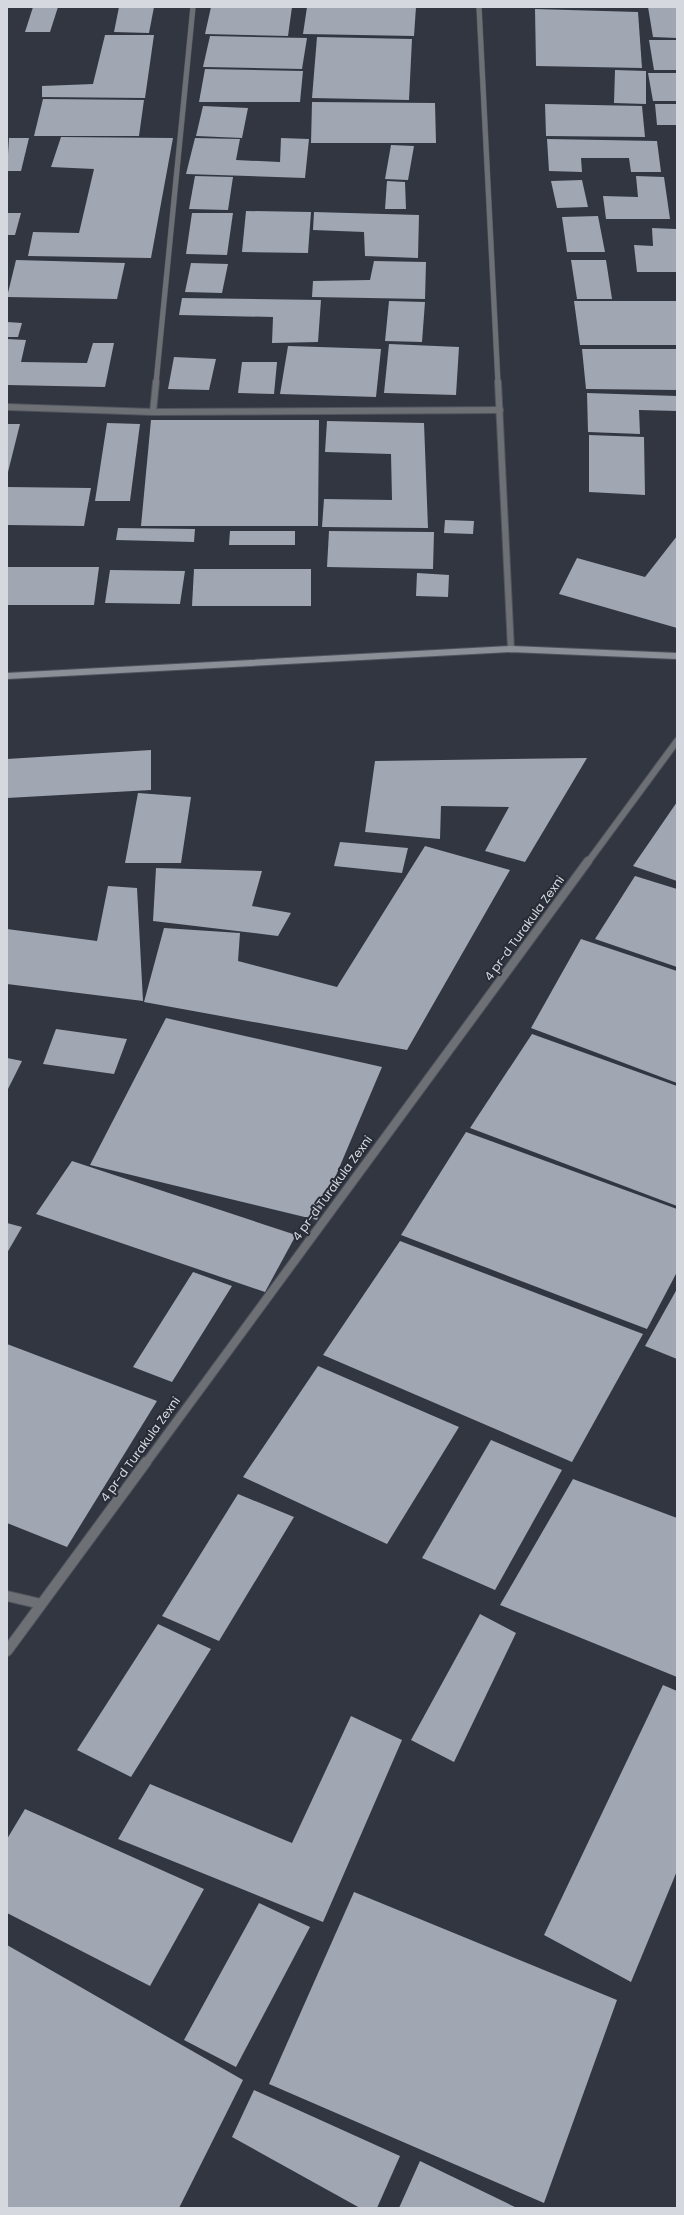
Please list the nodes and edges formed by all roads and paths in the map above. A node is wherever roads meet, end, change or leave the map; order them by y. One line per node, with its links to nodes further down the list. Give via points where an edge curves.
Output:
1 (193, 7): 5 (street)
2 (479, 7): 4 (street)
3 (7, 407): 5 (street)
4 (500, 410): 5 (street); 6 (street)
5 (153, 412)
6 (511, 649): 7 (street); 8 (street)
7 (677, 656)
8 (7, 676)
9 (677, 741): 11 (street, 4 pr-d Turakula Zexni)
10 (7, 1596): 11 (street)
11 (41, 1604): 12 (street, 4 pr-d Turakula Zexni)
12 (7, 1651)

